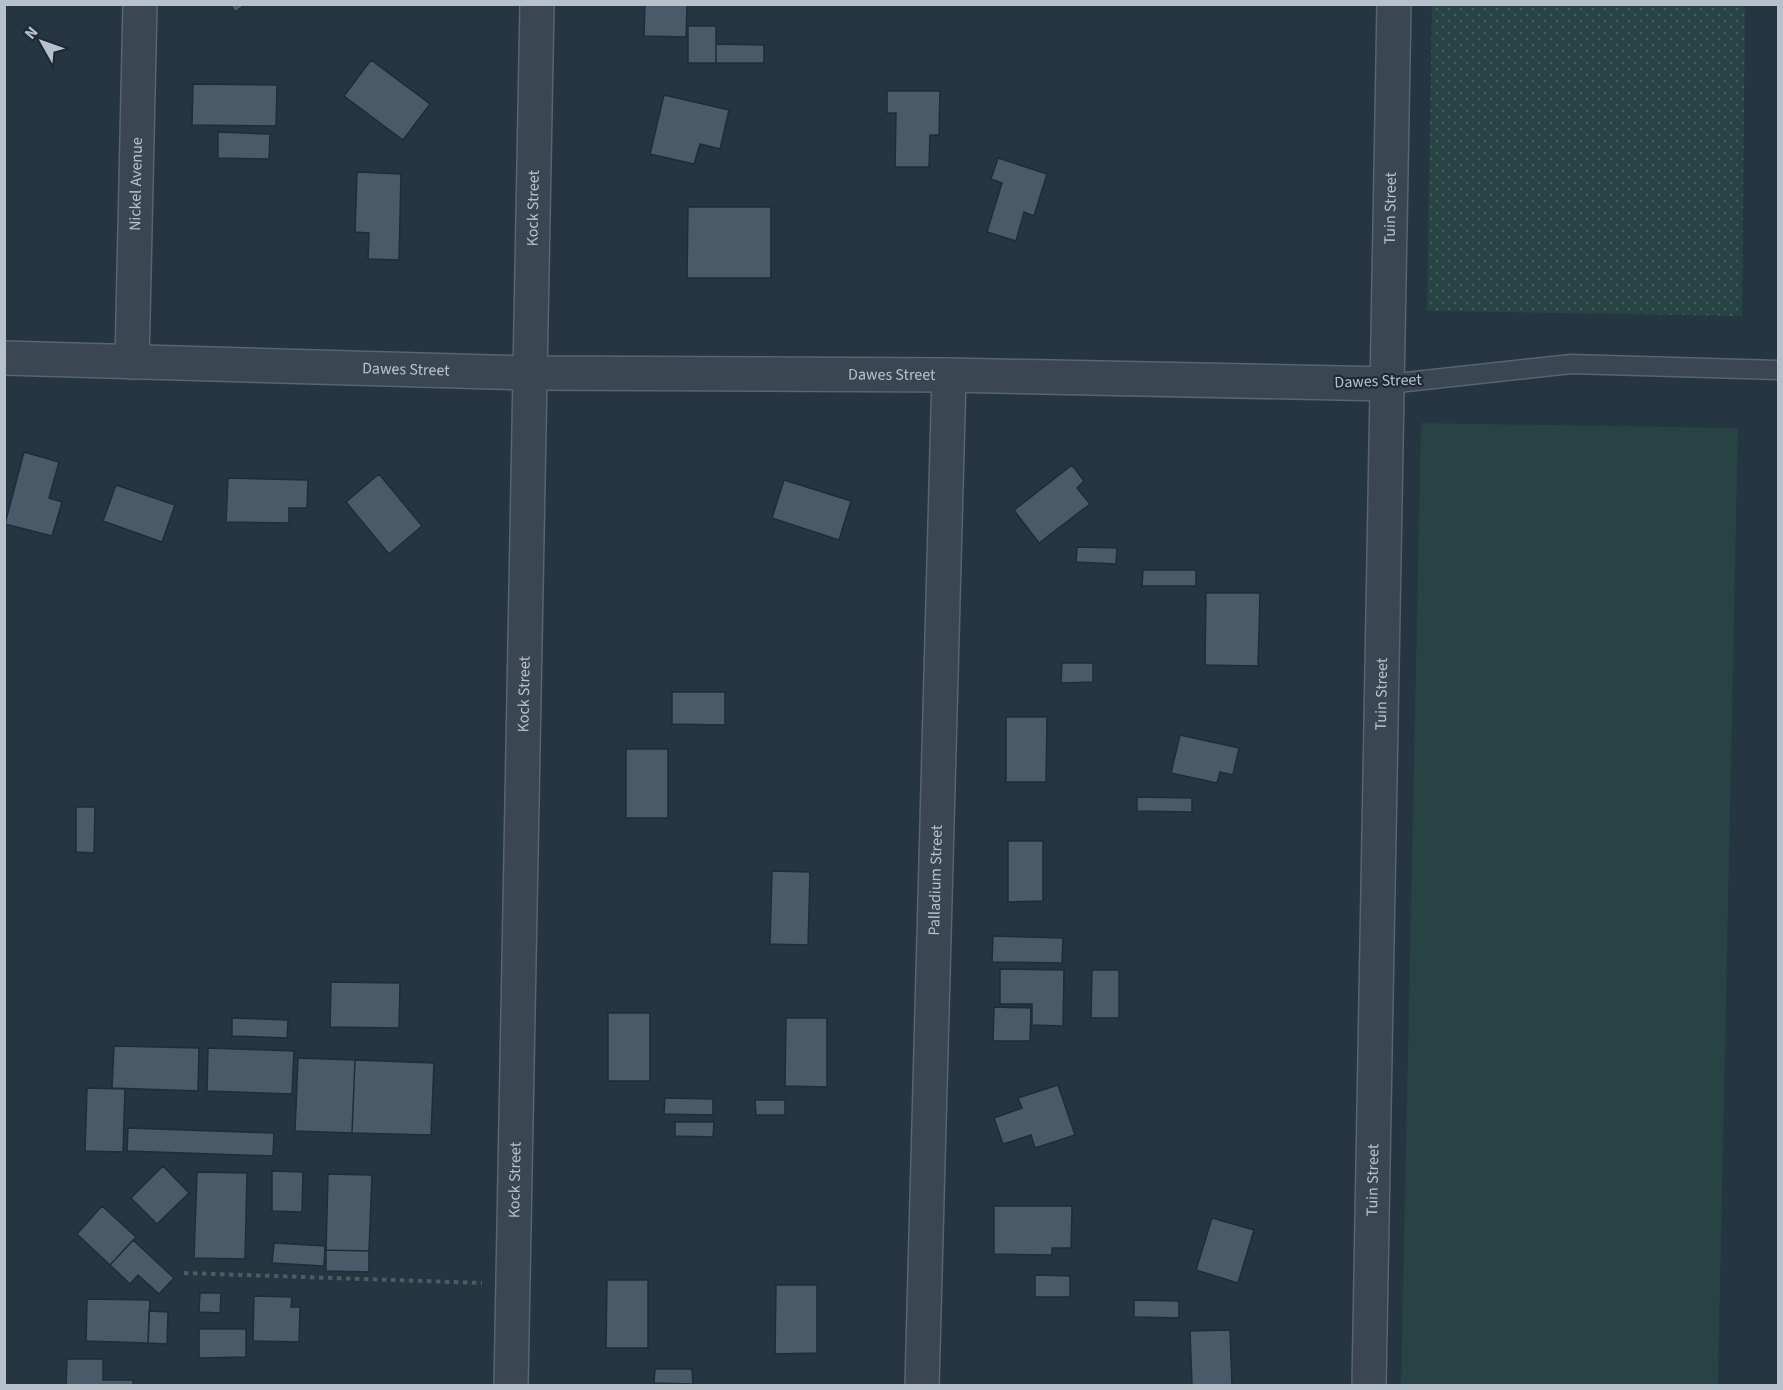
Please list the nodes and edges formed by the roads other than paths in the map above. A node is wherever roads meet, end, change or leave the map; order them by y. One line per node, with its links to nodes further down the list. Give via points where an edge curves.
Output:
1 (140, 4): 5 (street, Nickel Avenue)
2 (537, 4): 7 (street, Kock Street)
3 (1394, 4): 9 (street, Tuin Street)
4 (4, 358): 5 (street, Dawes Street)
5 (132, 362): 7 (street, Dawes Street)
6 (1779, 370): 9 (lane, Dawes Street, via 1571,364)
7 (529, 373): 8 (street, Dawes Street); 10 (street, Kock Street)
8 (949, 375): 9 (street, Dawes Street); 11 (street, Palladium Street)
9 (1388, 384): 12 (street, Tuin Street)
10 (511, 1386)
11 (922, 1386)
12 (1369, 1386)

